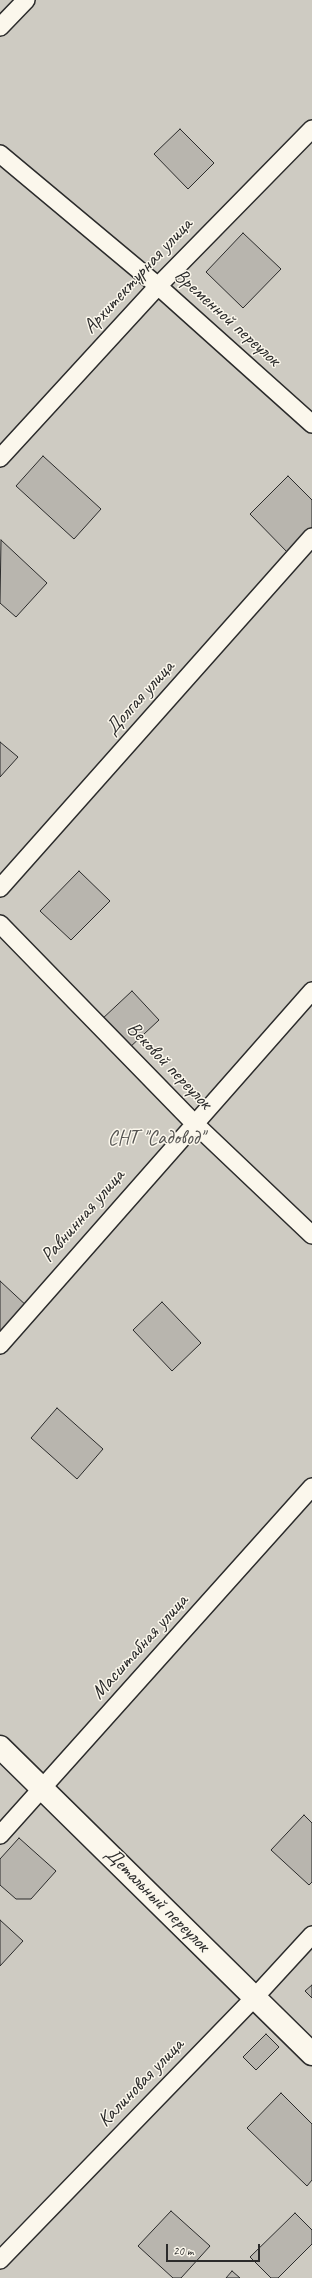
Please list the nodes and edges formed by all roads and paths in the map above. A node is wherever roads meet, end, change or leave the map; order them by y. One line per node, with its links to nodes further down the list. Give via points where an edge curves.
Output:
1 (26, 0): 2 (lane)
2 (0, 28)
3 (312, 129): 5 (lane, Архитектурная улица)
4 (0, 154): 5 (lane, Временной переулок)
5 (158, 286): 6 (lane, Временной переулок); 7 (lane, Архитектурная улица)
6 (312, 424)
7 (0, 458)
8 (312, 538): 9 (lane, Долгая улица)
9 (0, 888)
10 (0, 924): 12 (lane, Вековой переулок)
11 (312, 991): 12 (lane, Равнинная улица)
12 (194, 1123): 13 (lane, Вековой переулок); 14 (lane, Равнинная улица)
13 (312, 1234)
14 (0, 1346)
15 (312, 1488): 17 (lane, Масштабная улица)
16 (0, 1747): 17 (street, Детальный переулок)
17 (44, 1788): 18 (lane, Масштабная улица); 20 (street, Детальный переулок)
18 (0, 1835)
19 (312, 1935): 20 (lane, Калиновая улица)
20 (256, 1998): 21 (street, Детальный переулок); 22 (lane, Калиновая улица)
21 (312, 2054)
22 (0, 2260)

